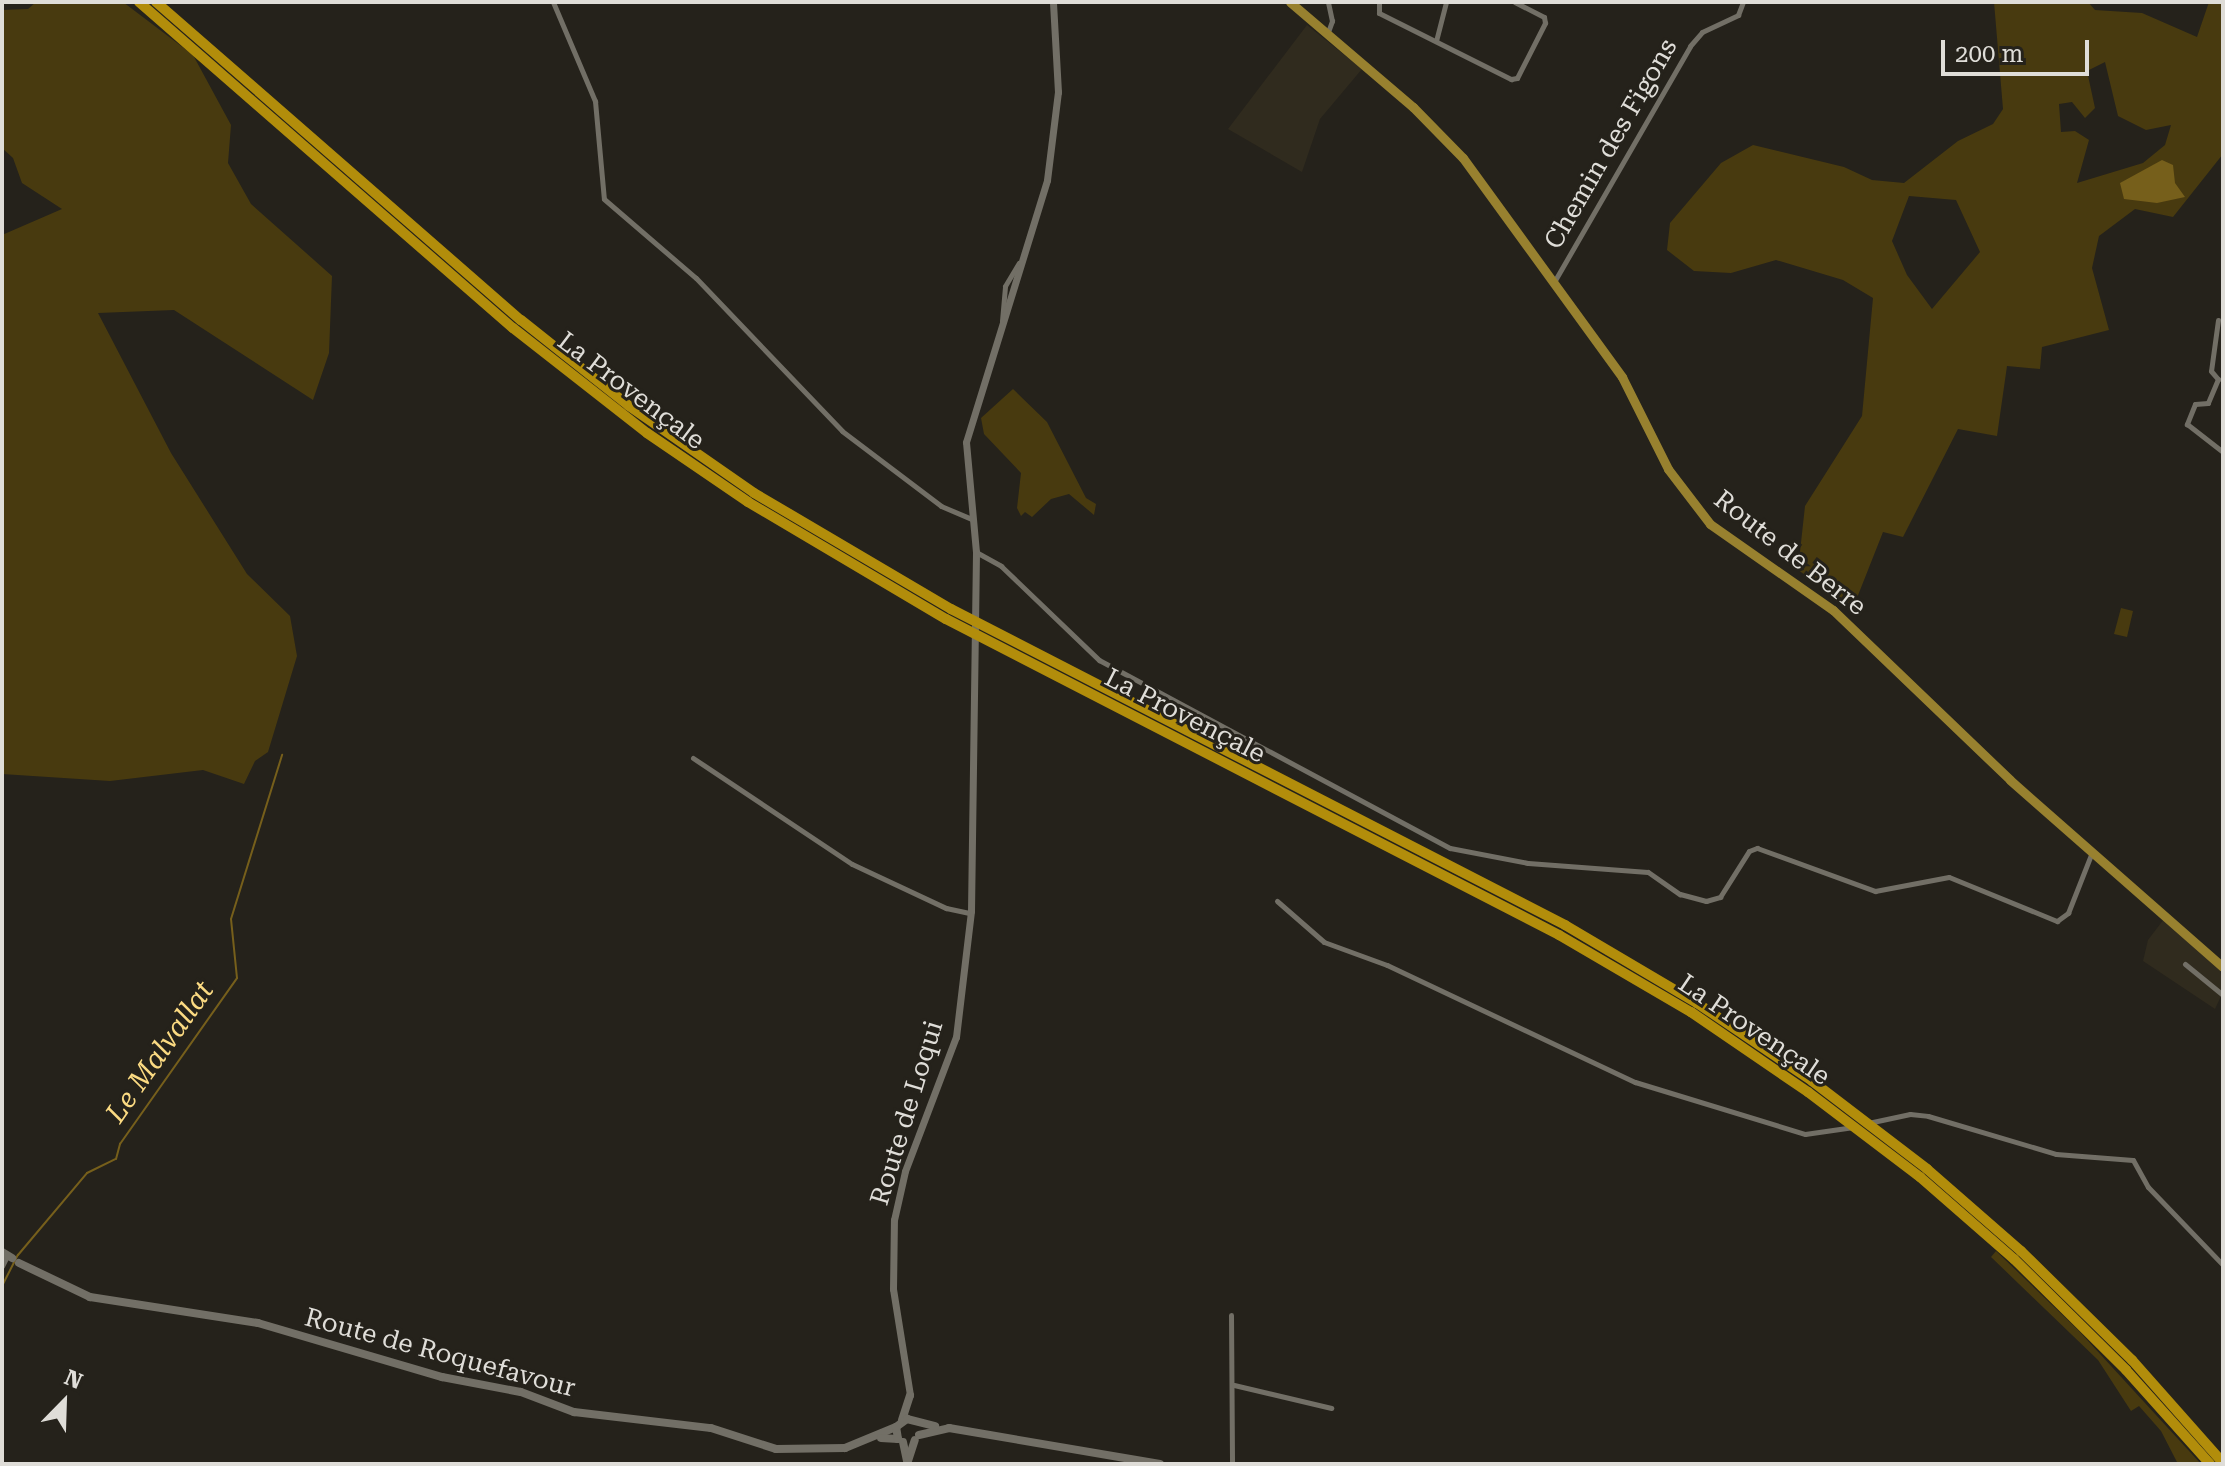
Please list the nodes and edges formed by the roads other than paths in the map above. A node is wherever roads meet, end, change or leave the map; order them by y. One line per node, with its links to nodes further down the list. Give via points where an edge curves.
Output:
1 (139, 2): 44 (highway, La Provençale, via 513,328 739,496 946,619 1522,914 1691,1012 1808,1092 2014,1259 2126,1370)
2 (156, 2): 40 (highway, La Provençale, via 521,320 629,406 754,493 951,609 1528,905 1649,974 1792,1067 1891,1140 2021,1251 2100,1327)
3 (553, 2): 16 (street, via 595,101 604,199 696,278 842,431 941,506)
4 (1053, 2): 16 (street, Route de Loqui, via 1056,116 1047,180 966,442)
5 (1290, 2): 11 (main road, Route de Berre)
6 (1328, 2): 11 (street)
7 (1379, 2): 12 (street, via 1379,13)
8 (1446, 2): 12 (street)
9 (1515, 2): 12 (street, via 1544,17 1517,78)
10 (1743, 2): 13 (street, Chemin des Figons, via 1738,15 1702,32 1690,46)
11 (1328, 32): 13 (main road, Route de Berre, via 1450,143)
12 (1436, 41)
13 (1554, 282): 19 (main road, Route de Berre, via 1622,377 1668,469 1700,513 1833,610)
14 (2218, 320): 15 (street, via 2211,371 2218,379 2208,403 2195,404 2187,424)
15 (2223, 452)
16 (971, 519): 17 (street, Route de Loqui)
17 (976, 552): 19 (street, via 1001,566 1099,660 1461,851 1548,865 1648,872 1680,894 1706,901 1720,897 1749,851 1757,848 1875,891 1949,877 2057,921 2068,913); 21 (street, Route de Loqui)
18 (693, 758): 21 (street, via 852,864 946,908)
19 (2092, 852): 22 (main road, Route de Berre)
20 (1277, 901): 28 (street, via 1324,942 1387,965 1630,1080 1805,1134 1928,1116 2056,1154 2133,1160 2148,1187)
21 (970, 913): 32 (street, Route de Loqui, via 956,1037 905,1171 894,1220 893,1289)
22 (2199, 944): 23 (main road, Route de Berre); 25 (main road, Route de Berre)
23 (2223, 958)
24 (2185, 964): 26 (street)
25 (2223, 967)
26 (2223, 995)
27 (10, 1257): 29 (street); 38 (main road, Route de Roquefavour, via 90,1297 258,1323 442,1377 521,1392 574,1412 711,1428 789,1451 831,1450)
28 (2223, 1265)
29 (2, 1266)
30 (1231, 1315): 31 (street)
31 (1234, 1385): 33 (street); 43 (street)
32 (910, 1395): 34 (main road); 35 (main road)
33 (1331, 1408)
34 (915, 1422): 35 (main road); 36 (main road); 37 (street)
35 (899, 1423): 38 (main road); 39 (main road)
36 (945, 1427): 37 (main road); 42 (main road)
37 (917, 1438): 39 (street); 41 (main road)
38 (876, 1439): 39 (main road)
39 (901, 1440): 41 (main road)
40 (2223, 1462)
41 (907, 1464)
42 (1160, 1464)
43 (1232, 1464)
44 (2210, 1464)

